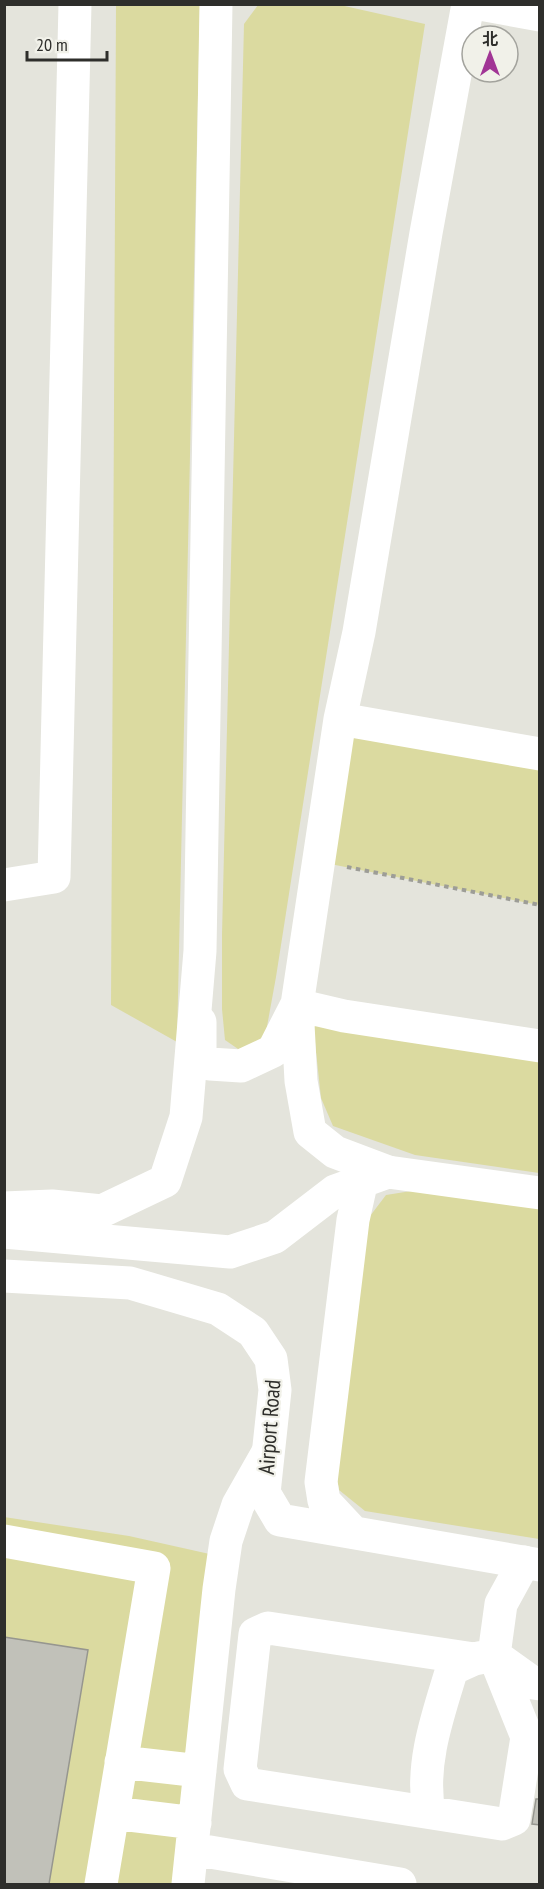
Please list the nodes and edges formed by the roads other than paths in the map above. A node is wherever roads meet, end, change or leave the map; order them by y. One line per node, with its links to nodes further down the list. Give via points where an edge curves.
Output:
1 (75, 4): 8 (main road, via 54,877)
2 (216, 4): 9 (main road)
3 (468, 4): 6 (main road, via 359,632)
4 (480, 4): 5 (main road)
5 (540, 15)
6 (340, 719): 7 (main road); 10 (main road)
7 (540, 754)
8 (4, 885)
9 (200, 951): 10 (main road, via 200,1057 210,1065 241,1066 273,1051); 14 (main road, via 186,1117 165,1181 102,1211 52,1206)
10 (297, 1005): 11 (main road, via 344,1016); 12 (main road, via 301,1081 310,1132)
11 (540, 1046)
12 (375, 1176): 13 (main road); 15 (main road, via 335,1191 275,1237 230,1252); 18 (main road, via 353,1220 321,1482 324,1501)
13 (540, 1193)
14 (4, 1208)
15 (4, 1232)
16 (4, 1276): 17 (main road, Airport Road, via 130,1283 218,1309 253,1332 271,1359 275,1390)
17 (267, 1454): 18 (main road, Airport Road, via 264,1493 280,1520); 24 (main road, via 238,1505 226,1541)
18 (353, 1532): 20 (main road, Airport Road)
19 (4, 1542): 23 (main road, via 154,1568)
20 (532, 1563): 21 (main road, via 501,1604)
21 (484, 1657): 22 (main road); 25 (main road, via 452,1669 436,1724 425,1791); 25 (main road, via 527,1737 514,1819 502,1824); 25 (main road, via 268,1628 255,1634 240,1769 247,1784)
22 (540, 1684)
23 (121, 1762): 24 (main road); 26 (main road)
24 (200, 1771): 27 (main road)
25 (429, 1812)
26 (113, 1813): 27 (main road); 28 (main road)
27 (193, 1836): 29 (main road); 30 (main road)
28 (101, 1884)
29 (188, 1884)
30 (400, 1884)

